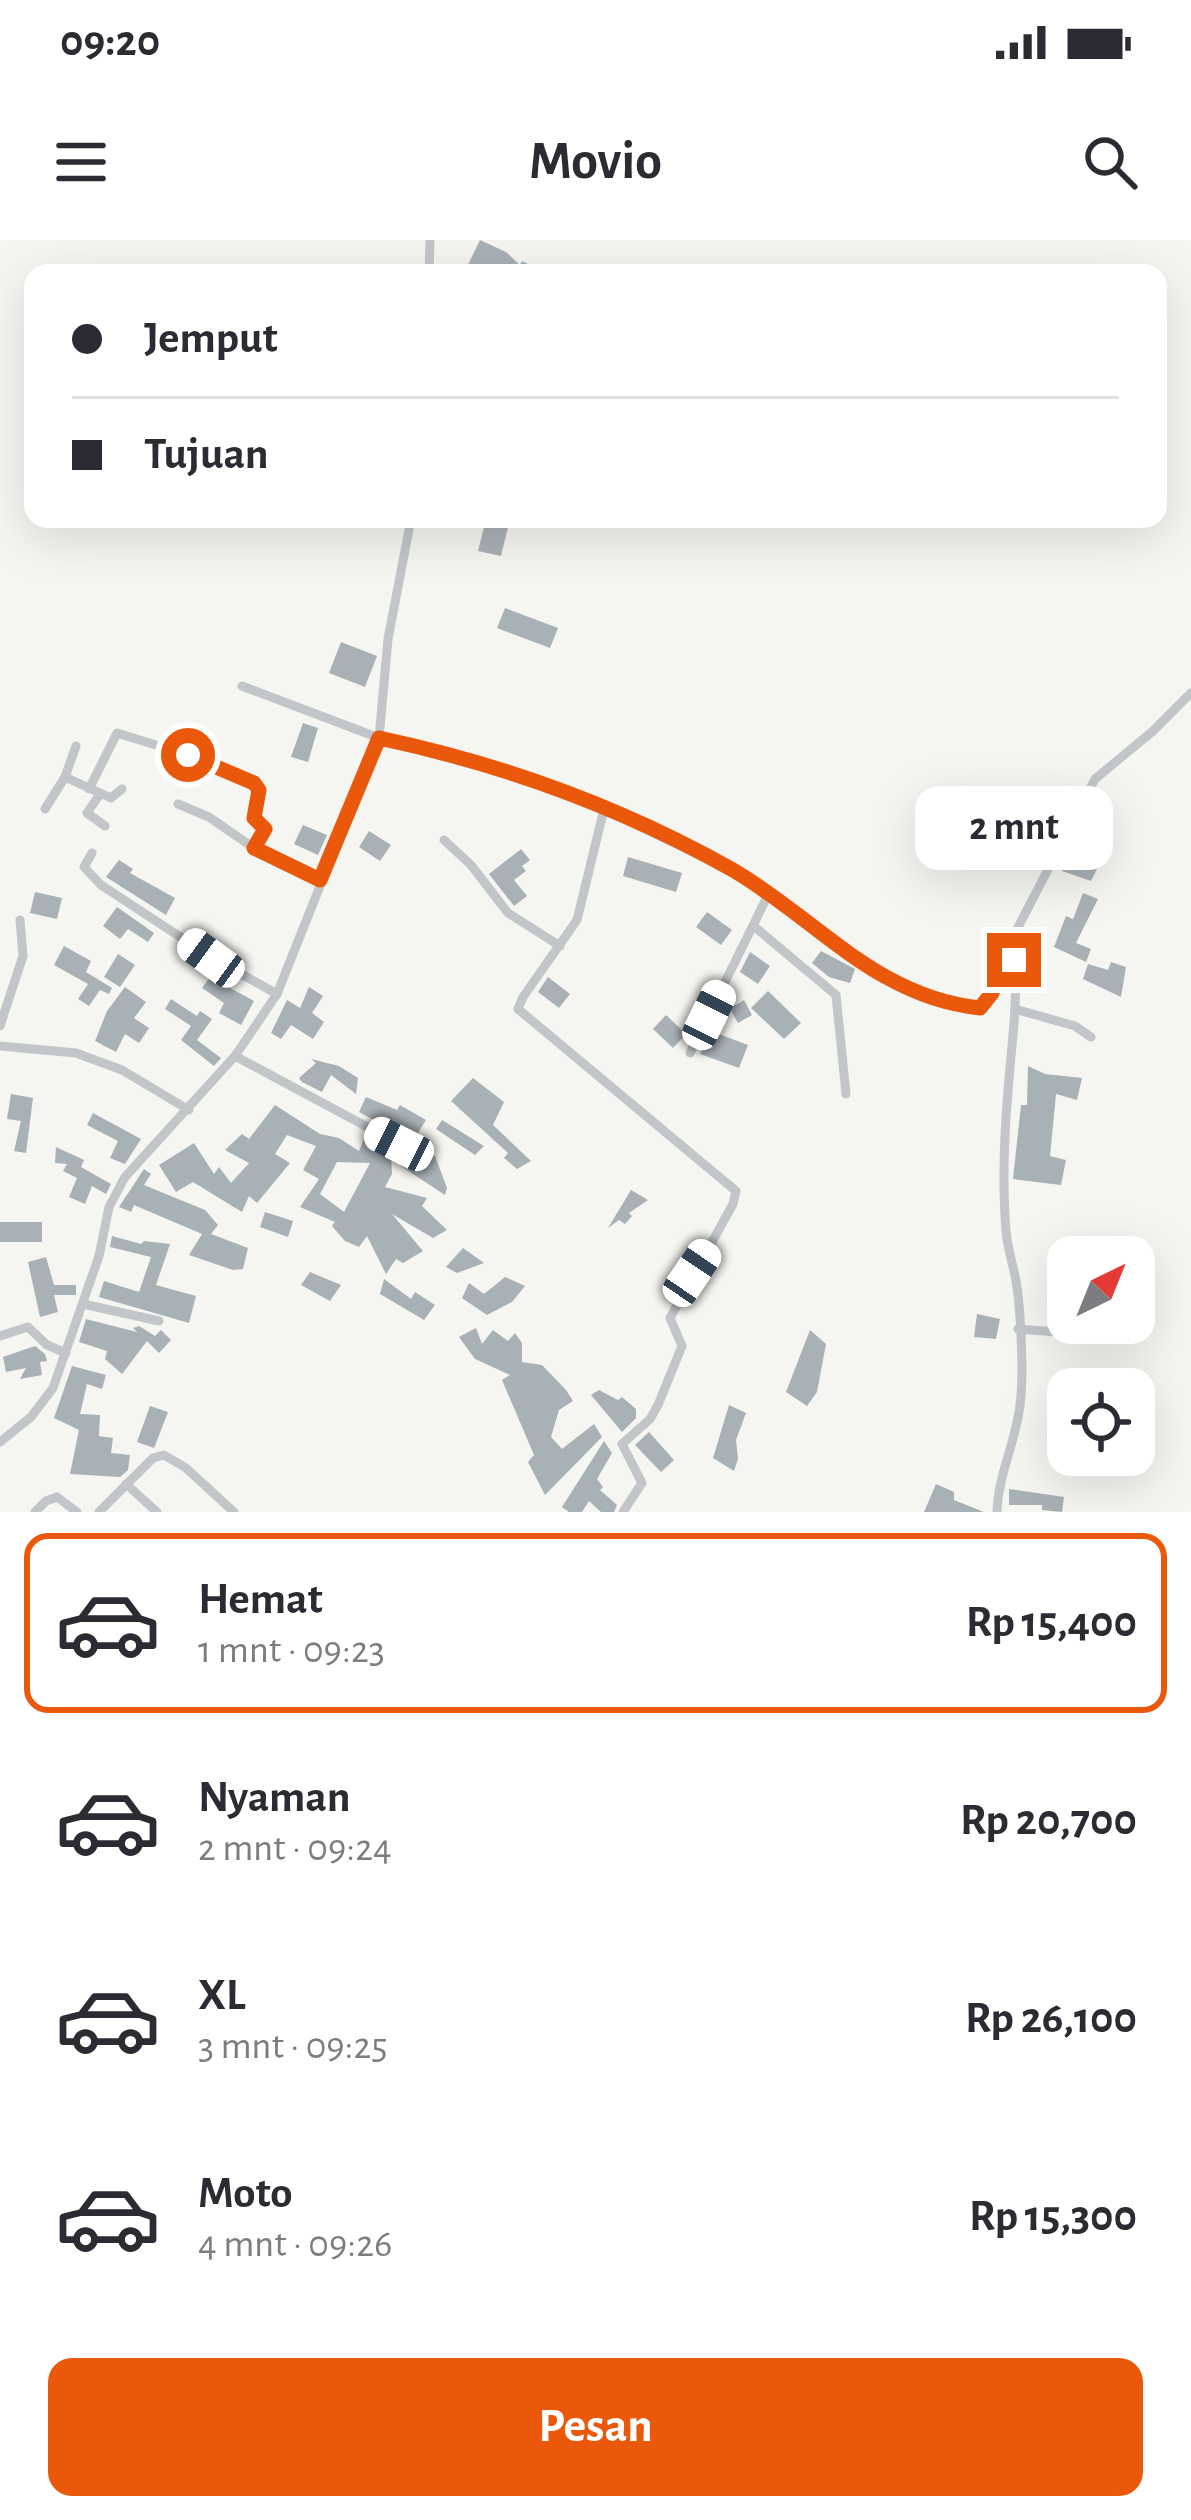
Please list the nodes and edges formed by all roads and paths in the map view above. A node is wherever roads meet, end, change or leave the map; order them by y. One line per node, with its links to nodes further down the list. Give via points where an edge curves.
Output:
1 (409, 528): 4 (street)
2 (242, 686): 4 (street)
3 (1191, 693): 22 (street, via 1095,779)
4 (379, 738): 11 (street, via 488,764); 17 (street)
5 (76, 746): 6 (street)
6 (65, 777): 7 (street); 12 (street)
7 (88, 789): 9 (street); 15 (street, via 117,733 167,747 257,786 254,818 265,830)
8 (122, 789): 9 (street, via 114,799)
9 (100, 794): 13 (street, via 87,813)
10 (178, 804): 15 (street)
11 (604, 808): 18 (street); 21 (street, via 581,907)
12 (45, 809)
13 (105, 826)
14 (444, 841): 21 (street, via 508,913)
15 (254, 848): 17 (street)
16 (92, 853): 23 (street, via 84,867 101,885)
17 (320, 880): 23 (street)
18 (770, 893): 20 (street); 22 (street, via 885,980 951,1003 986,1003)
19 (20, 920): 25 (street, via 23,956)
20 (756, 928): 28 (street); 30 (street, via 836,995)
21 (560, 946): 48 (street, via 518,1009 736,1191 670,1318 682,1346 667,1387 650,1419 622,1444 642,1483)
22 (1009, 946): 24 (street)
23 (277, 994): 29 (street)
24 (1015, 1010): 26 (street); 35 (street, via 1004,1194)
25 (0, 1026)
26 (1091, 1037)
27 (0, 1046): 31 (street, via 76,1053)
28 (690, 1053)
29 (235, 1056): 31 (street); 32 (street)
30 (846, 1094)
31 (189, 1110): 33 (street, via 125,1177)
32 (399, 1144)
33 (83, 1304): 34 (street); 38 (street)
34 (160, 1321)
35 (1018, 1329): 36 (street); 49 (street, via 1020,1405)
36 (1047, 1331)
37 (0, 1336): 38 (street, via 28,1327)
38 (66, 1353): 39 (street, via 53,1388)
39 (22, 1426): 40 (street); 41 (street)
40 (0, 1430)
41 (0, 1442)
42 (126, 1484): 45 (street); 46 (street); 47 (street, via 164,1455)
43 (35, 1512): 44 (street, via 57,1497)
44 (76, 1512)
45 (99, 1512)
46 (157, 1512)
47 (234, 1512)
48 (623, 1512)
49 (998, 1512)

